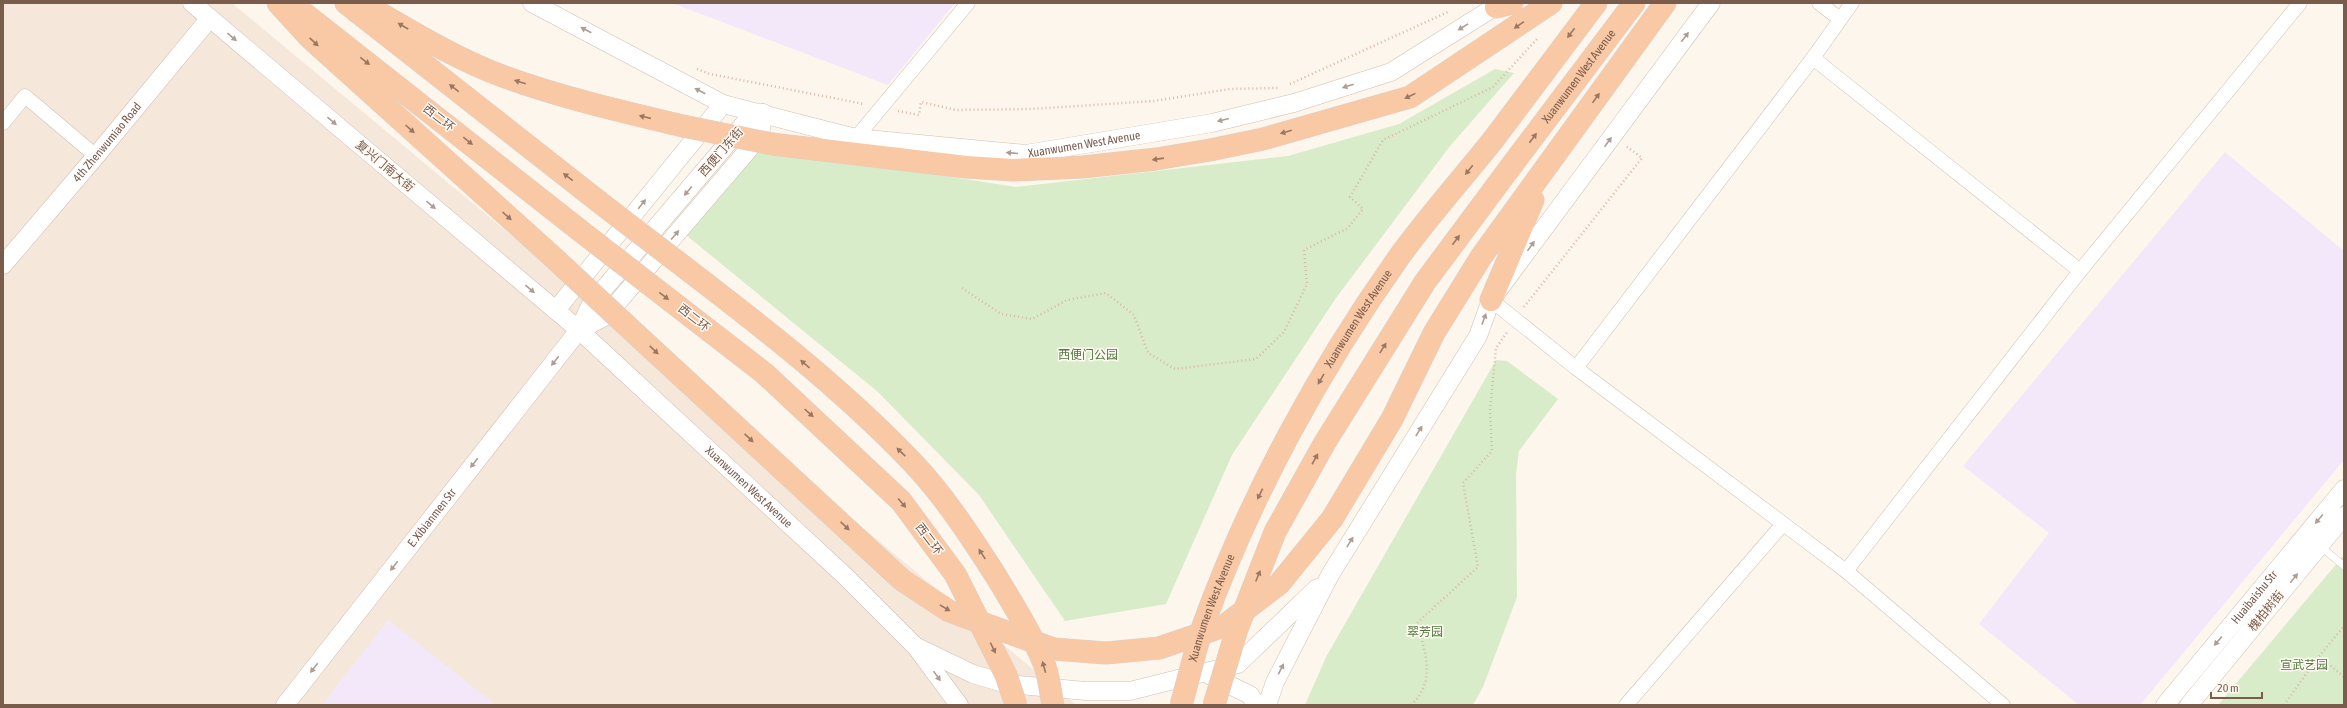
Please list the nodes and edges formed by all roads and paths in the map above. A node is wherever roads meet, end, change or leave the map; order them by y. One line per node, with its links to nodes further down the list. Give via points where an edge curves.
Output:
1 (192, 3): 18 (street, 复兴门南大街)
2 (278, 3): 32 (highway, one-way to 32, bridge, via 310,38 554,258 902,580 949,611 1054,649 1106,653 1159,648 1224,626 1280,584 1332,519 1392,419 1438,326 1481,257)
3 (290, 3): 55 (highway, 西二环, one-way to 55, bridge, via 764,373 901,501 955,574 1006,675)
4 (346, 3): 56 (highway, one-way to 4, bridge, via 1043,662 1005,590 941,495 914,464 786,348)
5 (362, 3): 8 (highway, one-way to 5, bridge, via 1410,97 1263,139 1210,150 1091,166 1013,170 966,167 772,144 607,108 504,77 445,50)
6 (532, 3): 25 (street, one-way to 6)
7 (968, 3): 26 (street)
8 (1551, 3)
9 (1596, 3): 57 (highway, Xuanwumen West Avenue, one-way to 57, bridge, via 1493,140 1400,257 1343,340 1294,426 1247,521 1204,624)
10 (1634, 3): 58 (highway, Xuanwumen West Avenue, one-way to 10, bridge, via 1237,629 1276,532 1324,444 1424,282)
11 (1711, 3): 29 (street, Xuanwumen West Avenue, one-way to 11)
12 (1819, 3): 19 (street)
13 (1852, 3): 19 (street)
14 (2300, 3): 34 (street)
15 (1503, 4): 30 (street, Xuanwumen West Avenue, one-way to 30, via 1391,72 1294,103 1212,123 1026,154)
16 (1669, 5): 32 (highway, one-way to 16)
17 (1450, 11): 23 (path)
18 (210, 18): 31 (street, 4th Zhenwumiao Road); 37 (street, 复兴门南大街, one-way to 37)
19 (1840, 19): 21 (street)
20 (1537, 39): 35 (path, via 1493,87 1383,140 1350,197 1363,209 1348,228 1304,250 1307,284 1284,332 1256,359 1175,369 1148,353 1134,315 1106,293 1067,300 1032,319 1000,314)
21 (1813, 58): 34 (street); 40 (street)
22 (690, 66): 26 (path, via 710,74)
23 (1289, 85)
24 (1282, 88): 26 (path, via 1230,89 1154,101 1031,109 956,110 921,102 920,115)
25 (723, 104): 27 (street); 37 (street, one-way to 25)
26 (882, 107): 30 (street)
27 (763, 113): 30 (street, Xuanwumen West Avenue); 39 (street, 西便门东街, via 743,125 591,304)
28 (3, 123): 31 (street, via 26,96)
29 (1613, 135): 36 (street, Xuanwumen West Avenue, one-way to 29); 38 (path, via 1642,158)
30 (856, 138)
31 (96, 156): 33 (street, 4th Zhenwumiao Road)
32 (1548, 164): 36 (highway)
33 (3, 265)
34 (2080, 271): 46 (street)
35 (962, 288)
36 (1491, 300): 38 (street); 47 (street, Xuanwumen West Avenue, one-way to 36, via 1478,336)
37 (556, 310): 39 (street, 复兴门南大街)
38 (1515, 320): 40 (street); 61 (path, via 1496,348 1490,411 1492,451 1463,483 1478,568 1417,623 1428,666 1420,696)
39 (579, 330): 49 (street, Xuanwumen West Avenue, via 845,576); 53 (street, E. Xibianmen Str, one-way to 53)
40 (1576, 368): 43 (street)
41 (2344, 490): 64 (street, Huaibaishu Str, one-way to 64)
42 (2344, 516): 44 (street, 槐柏树街)
43 (1783, 524): 46 (street); 62 (street)
44 (2320, 546): 45 (lane); 65 (street, 槐柏树街, one-way to 44)
45 (2344, 566)
46 (1846, 570): 63 (street)
47 (1330, 575): 51 (street, Xuanwumen West Avenue, via 1238,664); 60 (street, Xuanwumen West Avenue, one-way to 47, via 1275,682)
48 (2344, 626): 50 (path)
49 (916, 647): 51 (street, Xuanwumen West Avenue, via 993,681 1025,688 1130,691); 54 (street, Xuanwumen West Avenue, one-way to 54)
50 (2316, 660): 52 (path, via 2329,664); 66 (path)
51 (1203, 672): 59 (street, via 1250,695)
52 (2344, 677)
53 (285, 705)
54 (959, 705)
55 (1016, 705)
56 (1054, 705)
57 (1181, 705)
58 (1214, 705)
59 (1256, 705)
60 (1267, 705)
61 (1411, 705)
62 (1626, 705)
63 (2003, 705)
64 (2165, 705)
65 (2189, 705)
66 (2284, 705)

